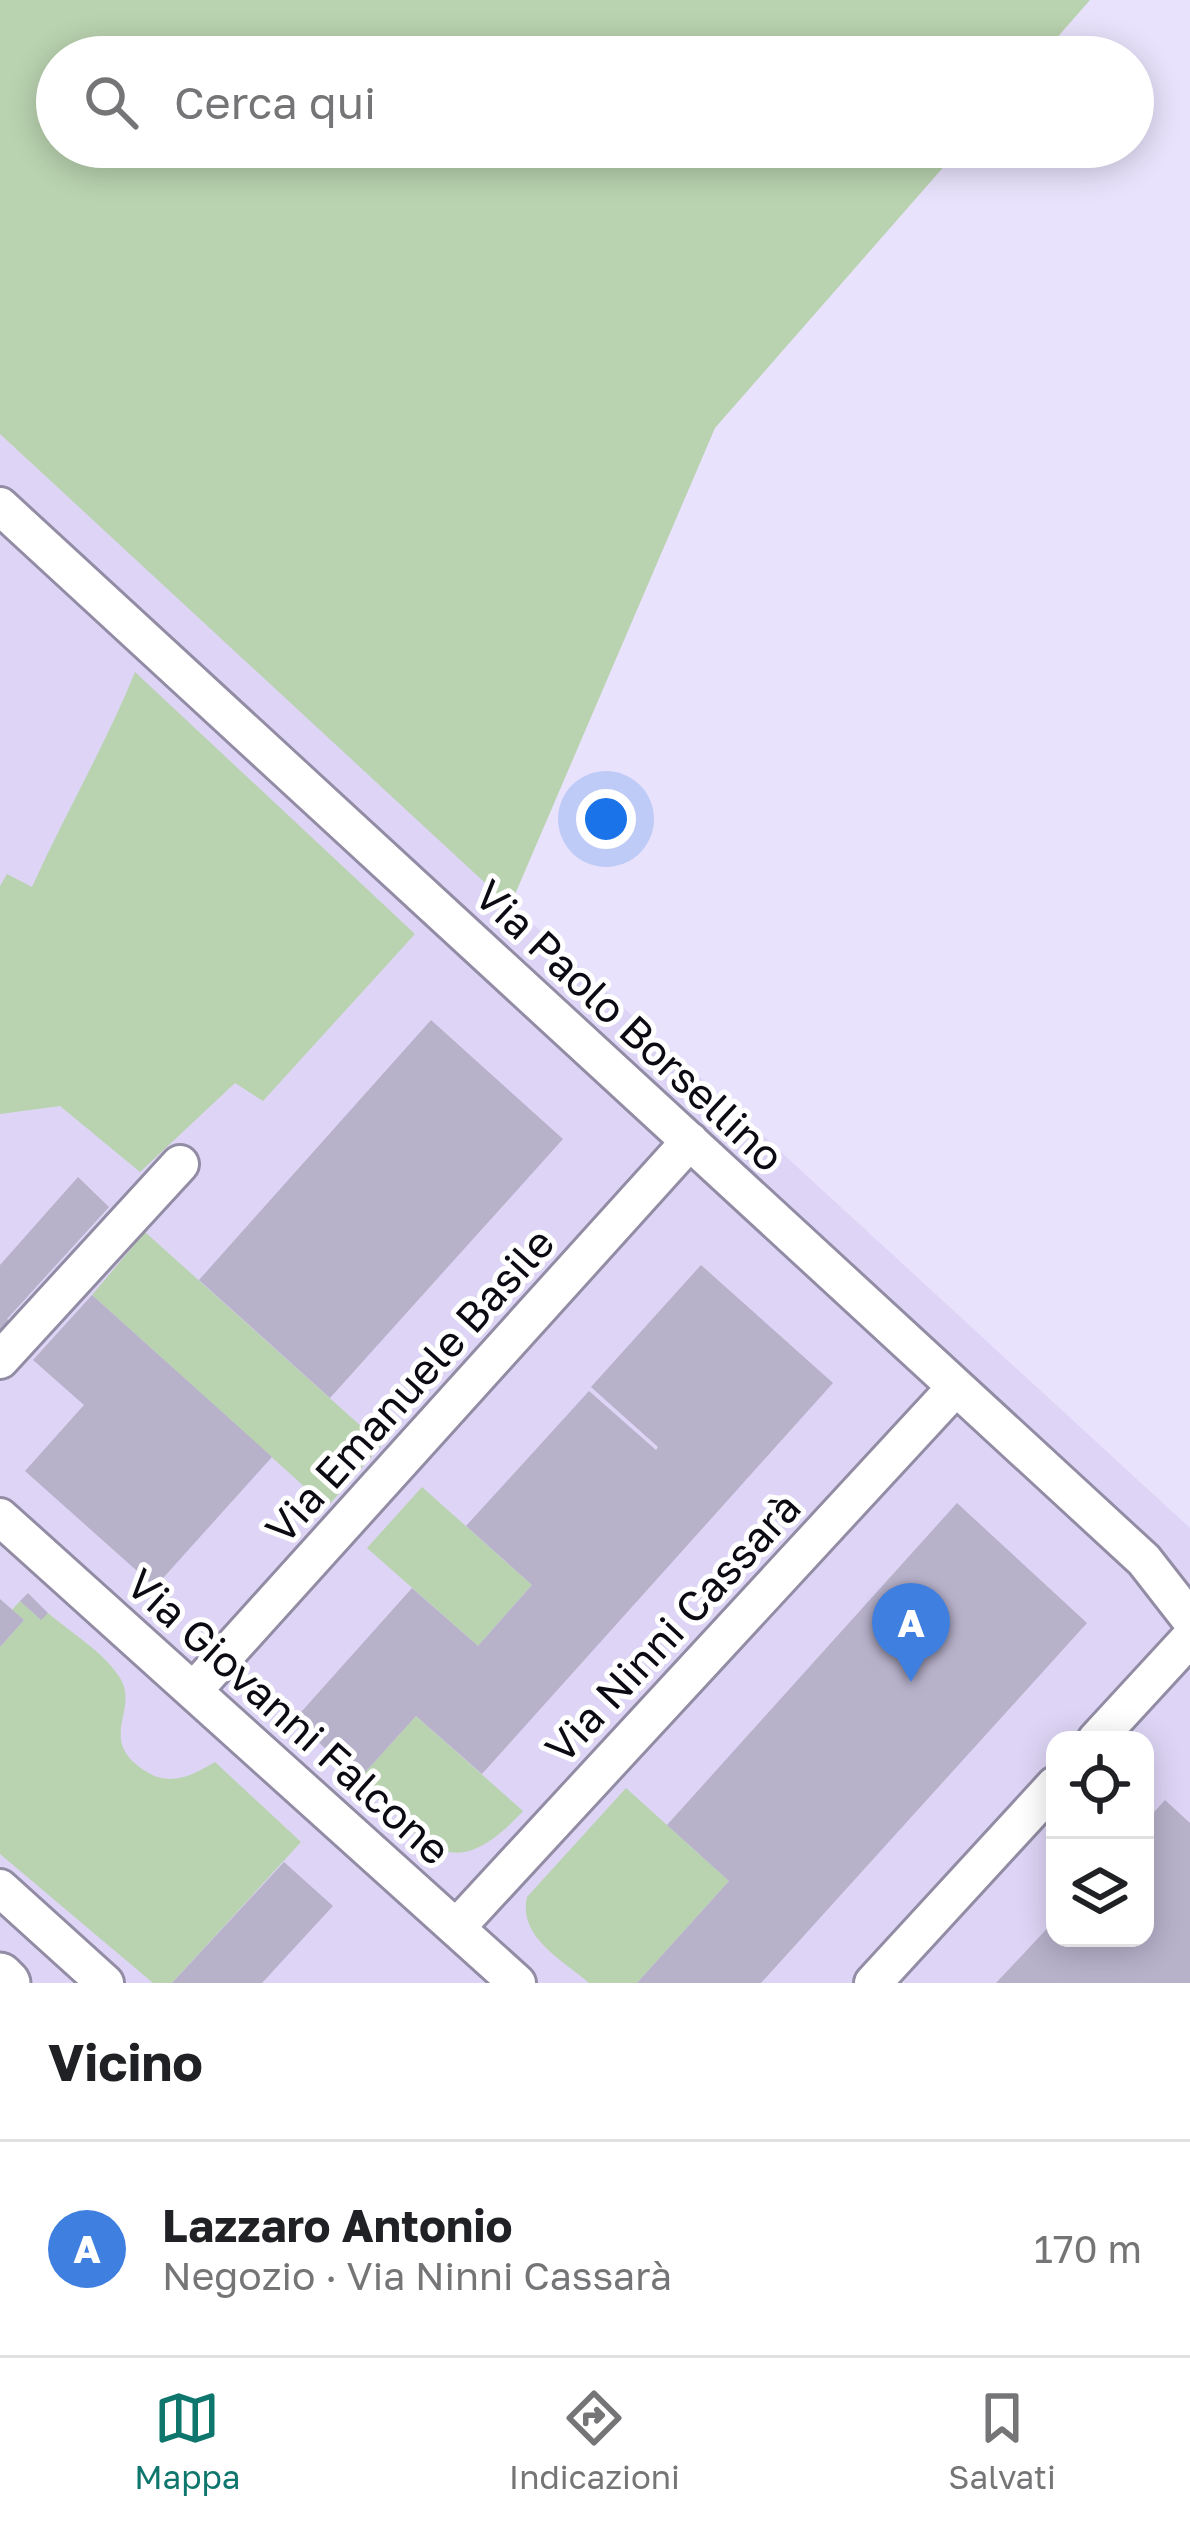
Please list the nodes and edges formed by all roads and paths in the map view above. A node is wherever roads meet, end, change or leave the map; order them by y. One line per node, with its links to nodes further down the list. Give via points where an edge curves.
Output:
1 (0, 506): 2 (street, Via Paolo Borsellino)
2 (690, 1141): 5 (street, Via Paolo Borsellino); 9 (street, Via Emanuele Basile)
3 (180, 1164): 4 (street)
4 (0, 1360)
5 (955, 1388): 7 (street, Via Paolo Borsellino, via 1144,1560); 13 (street, Via Ninni Cassarà)
6 (0, 1517): 9 (street, Via Giovanni Falcone)
7 (1190, 1619)
8 (1190, 1638): 10 (street)
9 (194, 1690): 13 (street, Via Giovanni Falcone)
10 (1104, 1731)
11 (1046, 1795): 18 (street)
12 (0, 1888): 16 (street)
13 (456, 1928): 17 (street, Via Giovanni Falcone)
14 (0, 1976): 15 (main road)
15 (8, 1983)
16 (105, 1983)
17 (517, 1983)
18 (873, 1983)

